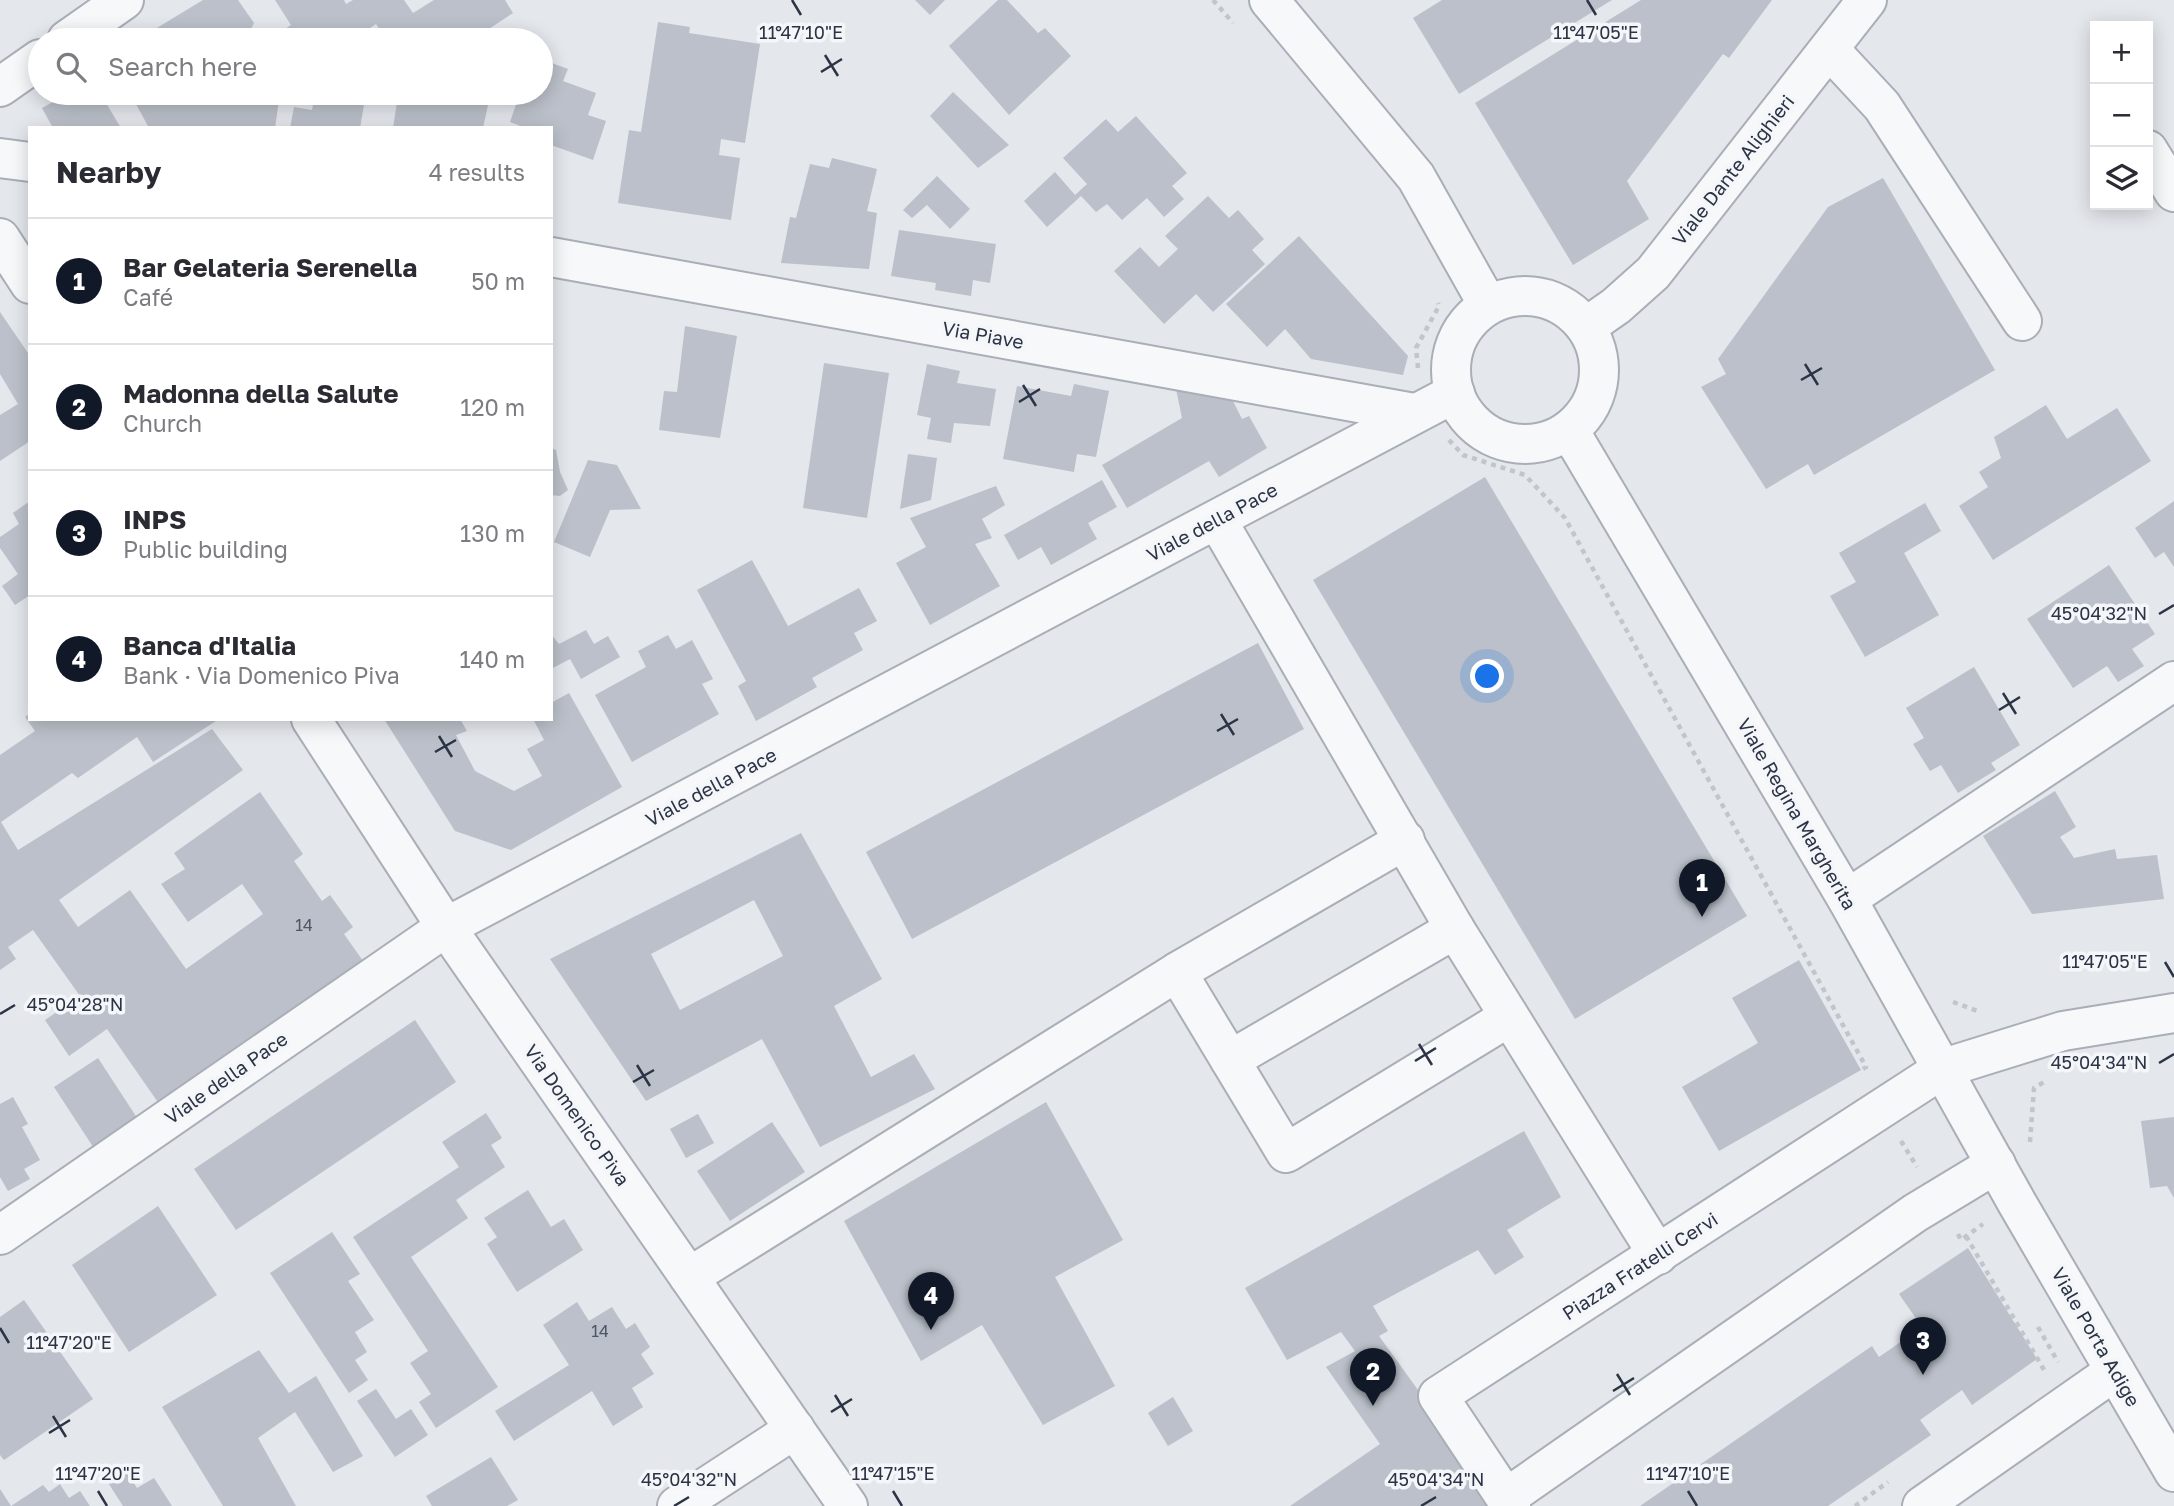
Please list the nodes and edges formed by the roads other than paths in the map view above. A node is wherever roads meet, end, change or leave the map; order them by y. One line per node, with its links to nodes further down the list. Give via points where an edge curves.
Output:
1 (124, 0): 4 (street)
2 (1269, 0): 15 (street, via 1416,177)
3 (1867, 0): 5 (street, Viale Dante Alighieri)
4 (84, 28)
5 (1829, 49): 16 (street, via 1882,106); 17 (street, Viale Dante Alighieri, via 1653,273)
6 (28, 68): 7 (street)
7 (0, 88)
8 (0, 158): 10 (street)
9 (2153, 158): 11 (street)
10 (28, 162)
11 (2174, 192)
12 (0, 238): 14 (street)
13 (553, 257): 19 (street, Via Piave)
14 (28, 281)
15 (1489, 305): 17 (street, via 1509,297 1552,300); 18 (street, via 1469,321 1455,343 1451,368)
16 (2022, 321)
17 (1586, 327): 20 (street, via 1597,347 1600,370 1586,414)
18 (1455, 393): 19 (street, Viale della Pace); 20 (street, via 1465,414 1481,430 1502,440 1525,444)
19 (1415, 413): 21 (street, Viale della Pace)
20 (1569, 430): 25 (street, Viale Regina Margherita)
21 (1217, 520): 24 (street); 26 (street, Viale della Pace)
22 (2174, 681): 25 (street)
23 (312, 721): 26 (street, Via Domenico Piva)
24 (1405, 840): 27 (street); 28 (street)
25 (1847, 899): 32 (street, Viale Regina Margherita)
26 (446, 927): 35 (street, Viale della Pace); 37 (street, Via Domenico Piva)
27 (1455, 929): 30 (street); 31 (street)
28 (1177, 972): 31 (street); 37 (street)
29 (2174, 1013): 32 (street, Piazza Fratelli Cervi, via 2063,1031)
30 (1509, 1017): 31 (street, via 1286,1153); 36 (street)
31 (1230, 1060)
32 (1944, 1068): 33 (street, Viale Regina Margherita); 36 (street, Piazza Fratelli Cervi)
33 (1996, 1164): 34 (street, Viale Regina Margherita); 41 (street, Piazza Fratelli Cervi, via 1915,1213)
34 (2017, 1203): 38 (street, Viale Porta Adige)
35 (0, 1235)
36 (1658, 1255): 41 (street, Piazza Fratelli Cervi, via 1438,1396)
37 (689, 1277): 39 (street, Via Domenico Piva)
38 (2115, 1371): 40 (street, Viale Porta Adige); 44 (street)
39 (795, 1429): 42 (street); 43 (street, Via Domenico Piva)
40 (2174, 1472)
41 (1509, 1502)
42 (677, 1506)
43 (848, 1506)
44 (1922, 1506)

